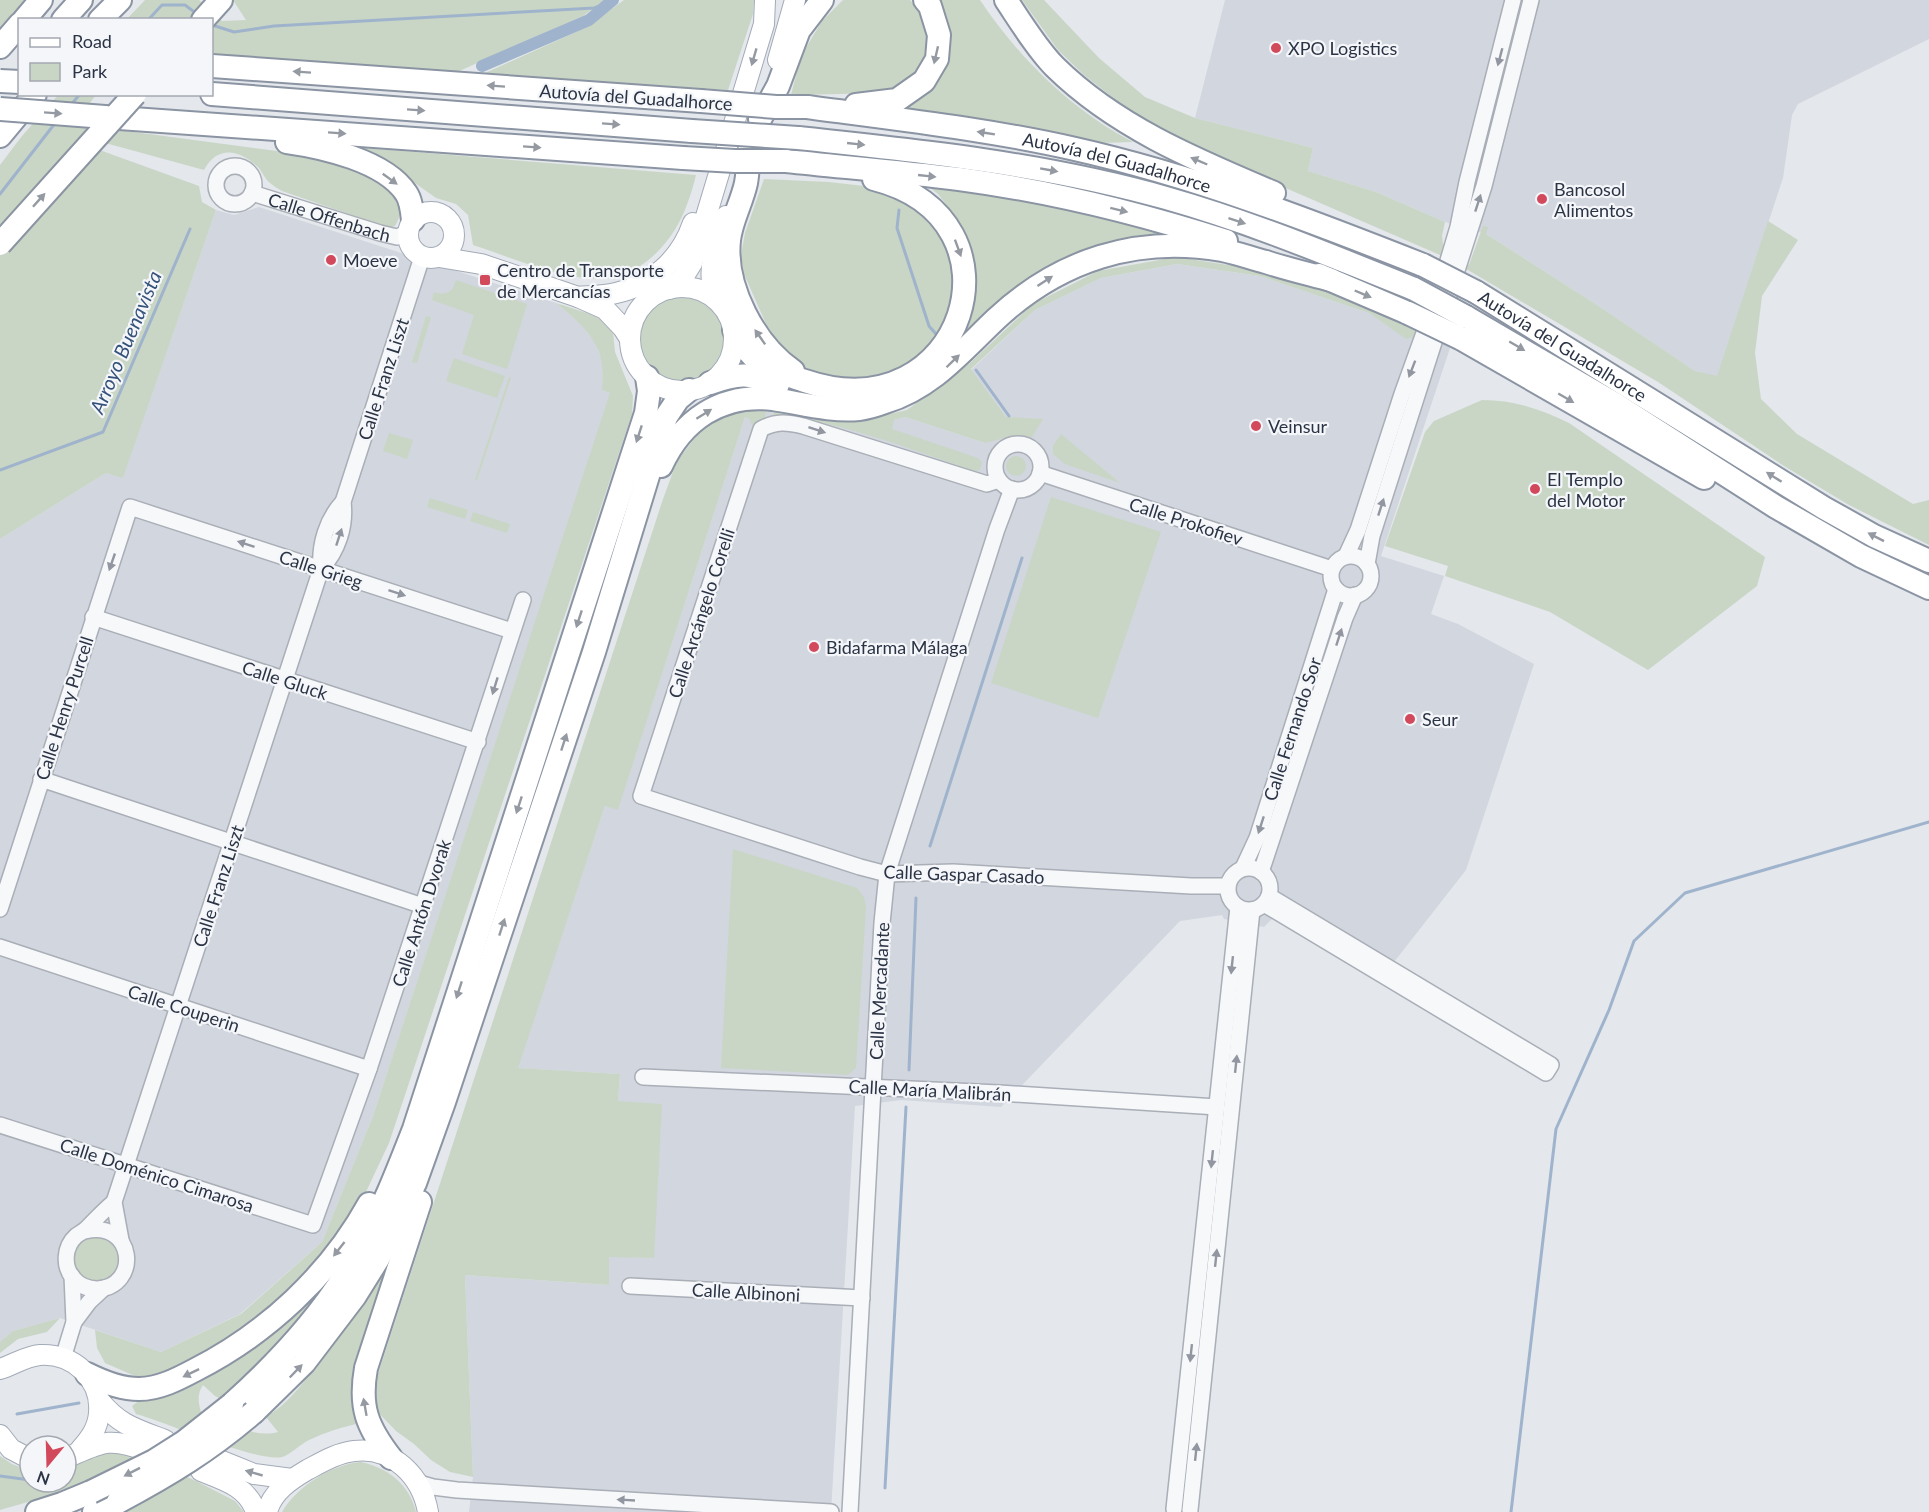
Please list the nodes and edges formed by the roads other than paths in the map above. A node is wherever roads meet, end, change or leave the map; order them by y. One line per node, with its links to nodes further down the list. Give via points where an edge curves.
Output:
1 (41, 0): 13 (highway)
2 (81, 0): 14 (highway)
3 (120, 0): 15 (highway)
4 (221, 0): 16 (highway)
5 (765, 0): 32 (main road, one-way to 32, via 764,24)
6 (795, 0): 33 (main road)
7 (822, 0): 33 (highway, via 799,30 778,86)
8 (925, 0): 30 (highway, one-way to 30, via 939,35 937,59 924,81 897,100)
9 (992, 0): 21 (highway, via 1020,37)
10 (1006, 0): 21 (highway)
11 (1511, 1): 12 (street); 47 (street, one-way to 47)
12 (1530, 2): 47 (street, one-way to 12, via 1484,186)
13 (26, 18)
14 (65, 18)
15 (102, 18)
16 (205, 18)
17 (18, 26): 18 (highway)
18 (0, 47)
19 (0, 53): 20 (highway)
20 (18, 55)
21 (1053, 65): 44 (highway, one-way to 21, via 1356,227 1186,156 1123,120 1081,91)
22 (213, 66): 30 (highway, Autovía del Guadalhorce, one-way to 22, bridge)
23 (18, 71): 26 (highway)
24 (0, 81): 25 (highway, bridge)
25 (18, 82)
26 (0, 92)
27 (213, 94): 68 (highway, Autovía del Guadalhorce, one-way to 68, bridge, via 798,138 961,156 1058,172 1166,198 1281,235 1414,290 1606,399 1776,507)
28 (33, 96): 35 (highway)
29 (133, 96): 41 (highway, one-way to 29, bridge)
30 (807, 107): 44 (highway, Autovía del Guadalhorce, one-way to 30, via 1197,181 1076,149)
31 (0, 109): 34 (highway, one-way to 34, bridge)
32 (735, 117): 46 (main road, via 692,263); 48 (main road, via 691,230 673,261 632,288)
33 (760, 119): 36 (main road)
34 (174, 121): 36 (highway, one-way to 36, bridge, via 683,158); 39 (highway, one-way to 39, via 225,135 312,145 367,163 407,194)
35 (0, 136)
36 (742, 156): 37 (highway, bridge); 50 (main road, via 712,267 712,281); 55 (highway, one-way to 36, via 773,355 756,334 733,287 728,265 729,238 746,182)
37 (785, 164): 45 (highway, one-way to 45, via 960,180 1042,193 1191,230); 55 (highway, one-way to 55, via 876,179 911,192 934,209 952,234 962,260 965,289 960,319 925,368 872,389)
38 (252, 193): 39 (street, Calle Offenbach, via 397,237)
39 (410, 227): 40 (main road, via 426,212 442,215); 42 (main road, via 407,240 411,248)
40 (454, 235): 42 (main road, via 450,248); 43 (main road, via 464,253)
41 (0, 244)
42 (431, 257): 43 (main road); 66 (street, Calle Franz Liszt, via 343,502 332,514 320,553)
43 (481, 264): 48 (main road)
44 (1423, 265): 64 (highway, Autovía del Guadalhorce, one-way to 44, bridge, via 1824,508 1476,292)
45 (1331, 280): 57 (highway, one-way to 45, via 909,394 941,373 1026,294 1057,274 1100,256 1139,247 1175,245 1223,250); 68 (highway, one-way to 68, bridge, via 1460,338 1863,567)
46 (670, 289): 49 (main road); 50 (main road, via 697,289)
47 (1443, 296): 63 (street, one-way to 63, via 1402,394); 65 (street, one-way to 47)
48 (578, 297): 49 (main road, via 619,305); 52 (main road, via 605,309)
49 (651, 297): 52 (main road, via 636,316)
50 (720, 303): 51 (main road)
51 (734, 330): 54 (main road, via 730,360); 55 (highway, via 753,359 765,367)
52 (630, 339): 53 (main road, via 635,360)
53 (647, 376): 56 (main road, via 666,388); 94 (highway, one-way to 94, via 646,413)
54 (710, 383): 56 (main road); 57 (highway, via 740,375 754,376 845,401)
55 (821, 386)
56 (689, 390): 62 (highway, via 666,417)
57 (886, 402): 62 (highway, one-way to 57, via 670,446 690,422 713,408 738,400 770,399 859,409)
58 (1040, 473): 59 (street, via 1035,451 1014,444 1000,451 996,458); 60 (street, via 1026,488); 67 (street, Calle Prokofiev)
59 (999, 480): 60 (street); 77 (street, Calle Arcángelo Corelli, one-way to 59, via 761,429 784,422 803,426 987,484)
60 (1012, 489): 81 (street, Calle Mercadante)
61 (130, 507): 66 (street, Calle Grieg, one-way to 61); 72 (street, Calle Henry Purcell, one-way to 72)
62 (625, 553): 91 (highway, one-way to 62)
63 (1346, 556): 65 (street); 67 (street)
64 (1929, 561)
65 (1366, 564): 70 (street, via 1369,582 1365,590)
66 (321, 568): 73 (street, Calle Grieg, one-way to 73); 74 (street, Calle Franz Liszt)
67 (1332, 569): 69 (street)
68 (1923, 586)
69 (1335, 589): 70 (street); 79 (street, Calle Fernando Sor, one-way to 79, via 1257,838)
70 (1355, 595): 80 (street, Calle Fernando Sor, one-way to 70)
71 (523, 600): 73 (street, Calle Antón Dvorak)
72 (93, 617): 74 (street, Calle Gluck); 76 (street, Calle Henry Purcell)
73 (512, 631): 75 (street, Calle Antón Dvorak, one-way to 75)
74 (285, 680): 75 (street, Calle Gluck); 78 (street, Calle Franz Liszt)
75 (478, 742): 84 (street, Calle Antón Dvorak)
76 (41, 779): 78 (street); 85 (street, Calle Henry Purcell)
77 (641, 796): 81 (street, Calle Gaspar Casado)
78 (232, 843): 84 (street); 87 (street, Calle Franz Liszt)
79 (1243, 868): 80 (street); 82 (street)
80 (1261, 872): 83 (street, via 1270,889)
81 (887, 873): 82 (street, Calle Gaspar Casado, via 953,872); 90 (street, Calle Mercadante)
82 (1227, 886): 83 (street, via 1233,904)
83 (1256, 904): 83 (street, via 1546,1073 1551,1065); 92 (street, one-way to 92); 121 (street, one-way to 83)
84 (423, 906): 88 (street, Calle Antón Dvorak)
85 (0, 909)
86 (0, 947): 87 (street, Calle Couperin)
87 (178, 1007): 88 (street, Calle Couperin); 95 (street, Calle Franz Liszt)
88 (369, 1069): 97 (street, Calle Antón Dvorak)
89 (643, 1077): 90 (street, Calle María Malibrán)
90 (874, 1087): 92 (street, Calle María Malibrán); 103 (street, Calle Mercadante)
91 (444, 1102): 116 (highway, one-way to 91, via 368,1422 362,1386 444,1130); 119 (highway, one-way to 91, bridge, via 118,1502 197,1457 254,1412 304,1363 378,1259 415,1183)
92 (1217, 1107): 120 (street, one-way to 120)
93 (0, 1125): 95 (street, Calle Doménico Cimarosa)
94 (414, 1129): 107 (highway, one-way to 107, via 396,1149 377,1191 347,1239 300,1294 256,1332 215,1360 164,1385 122,1387); 119 (highway, one-way to 119, bridge, via 359,1252 337,1288 286,1352 232,1404 184,1442)
95 (126, 1166): 96 (street, Calle Franz Liszt); 97 (street, Calle Doménico Cimarosa)
96 (114, 1202): 98 (street, Calle Franz Liszt); 99 (street, Calle Franz Liszt)
97 (313, 1225)
98 (85, 1231): 99 (street, via 106,1230); 100 (street, Calle Franz Liszt, via 76,1236 66,1254)
99 (121, 1240): 102 (street, Calle Franz Liszt, via 127,1259 125,1269 121,1277)
100 (72, 1276): 102 (street, via 85,1287); 104 (street, Calle Franz Liszt)
101 (630, 1286): 103 (street, Calle Albinoni)
102 (104, 1288): 104 (street, Calle Franz Liszt)
103 (862, 1298): 127 (street, Calle Mercadante)
104 (74, 1322): 105 (street, Calle Franz Liszt)
105 (63, 1358): 106 (main road, via 40,1355); 107 (main road)
106 (7, 1367): 108 (main road)
107 (87, 1374): 109 (main road)
108 (0, 1382)
109 (99, 1400): 111 (main road, via 125,1425); 112 (main road, via 93,1434)
110 (0, 1435): 115 (main road)
111 (165, 1440)
112 (78, 1449)
113 (147, 1451): 114 (main road, via 115,1442)
114 (78, 1452)
115 (18, 1453)
116 (391, 1458): 117 (main road, via 356,1451 325,1460); 118 (main road)
117 (292, 1479): 123 (main road, one-way to 123, via 209,1465 243,1490); 124 (main road, via 277,1493)
118 (419, 1483): 125 (main road); 126 (street, one-way to 118, via 457,1490)
119 (93, 1502): 122 (highway, via 62,1504)
120 (1169, 1510): 121 (street)
121 (1191, 1511)
122 (37, 1512)
123 (256, 1512)
124 (267, 1512)
125 (428, 1512)
126 (831, 1512)
127 (850, 1512)

